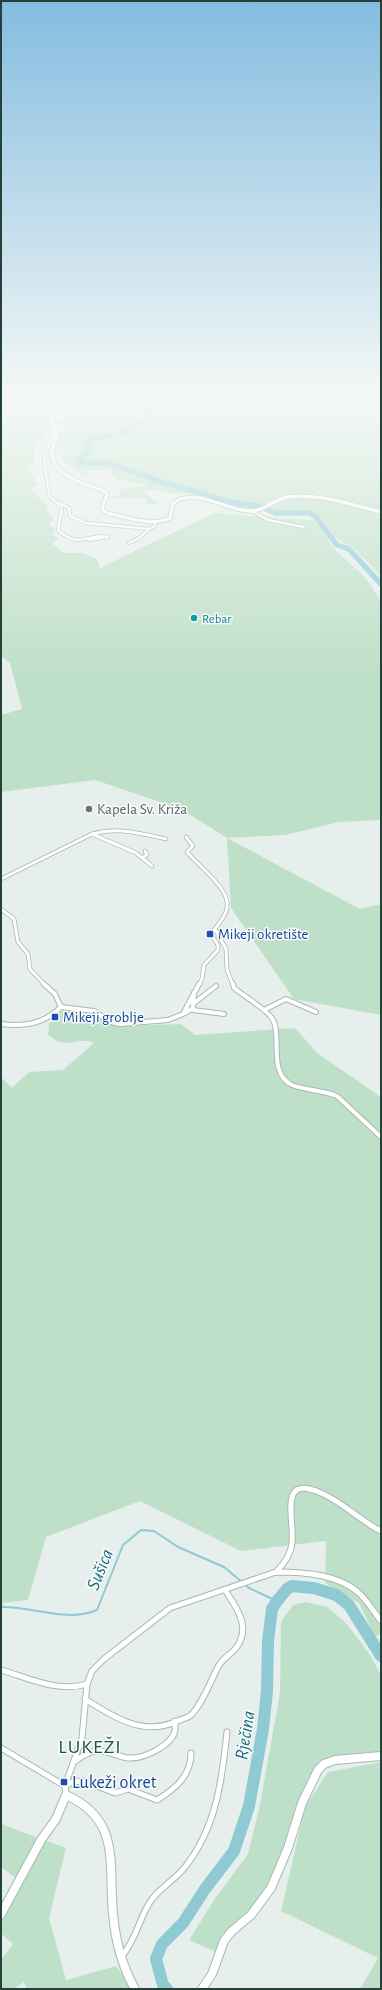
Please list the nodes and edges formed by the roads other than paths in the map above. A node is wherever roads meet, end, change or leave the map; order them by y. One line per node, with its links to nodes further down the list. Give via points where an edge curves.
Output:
1 (48, 487): 3 (street, via 50,497)
2 (92, 487): 6 (main road, via 106,492 102,507 105,512)
3 (56, 501): 8 (street, via 70,508 70,516 80,522); 9 (street, via 63,511 58,528 60,532 70,538)
4 (253, 511): 5 (main road, via 288,497 319,496); 6 (main road, via 188,497 175,500 170,518); 7 (street, via 268,520)
5 (381, 512)
6 (155, 522): 8 (street, via 155,526)
7 (304, 527)
8 (149, 529): 10 (street)
9 (88, 540): 9 (street, via 104,536 108,537 96,540)
10 (129, 543)
11 (92, 834): 13 (street, via 119,829); 15 (street); 17 (street)
12 (186, 837): 19 (street, via 193,846 187,852 199,868 222,888 227,898 228,912)
13 (166, 839)
14 (145, 852): 15 (street, via 148,854)
15 (143, 857): 16 (street)
16 (152, 866)
17 (1, 879)
18 (1, 910): 23 (street, via 13,917 17,925 19,944 28,954 30,969 40,981 57,994)
19 (216, 931): 21 (street, via 211,936 218,945 218,950 204,965 202,979); 25 (street, via 226,949 227,970 234,988)
20 (216, 986): 22 (street)
21 (194, 993): 22 (street); 27 (street)
22 (193, 1004): 24 (street)
23 (61, 1007): 27 (street, via 94,1011 120,1024 168,1020); 29 (street, via 48,1019 39,1023 28,1026)
24 (193, 1010): 27 (street); 28 (street)
25 (264, 1010): 26 (street, via 286,999); 30 (street, via 274,1025 277,1063 282,1076 292,1085 337,1096)
26 (316, 1012)
27 (184, 1014)
28 (224, 1014)
29 (1, 1024)
30 (381, 1137)
31 (381, 1531): 32 (street, via 325,1495 308,1488 300,1488 295,1490 290,1499 292,1544 283,1566)
32 (276, 1572): 33 (street); 34 (street, via 336,1579 350,1585 366,1600)
33 (225, 1590): 36 (street, via 170,1608 104,1659 92,1671); 38 (street, via 241,1615 241,1636 236,1648 223,1658 198,1706 190,1716)
34 (381, 1621)
35 (1, 1670): 36 (street, via 63,1688)
36 (87, 1684): 37 (street)
37 (85, 1699): 38 (street, via 130,1725 150,1728 169,1725); 43 (street, via 82,1738)
38 (175, 1721): 43 (street, via 175,1731 168,1742 148,1753 134,1758 96,1750)
39 (227, 1732): 46 (street, via 216,1808 200,1849 182,1872 150,1902 129,1949)
40 (1, 1748): 44 (street)
41 (192, 1752): 44 (street, via 190,1771 172,1791 157,1800 128,1789 115,1793 87,1781 71,1782)
42 (381, 1756): 48 (main road, via 335,1760 324,1764 318,1770 302,1802 288,1848 270,1888 251,1915 230,1932 212,1974)
43 (73, 1763): 44 (street)
44 (66, 1791): 45 (main road, via 56,1819 41,1840); 46 (main road, via 88,1810 102,1829 110,1846 112,1908)
45 (1, 1914)
46 (122, 1956): 47 (main road)
47 (135, 1989)
48 (202, 1989)

